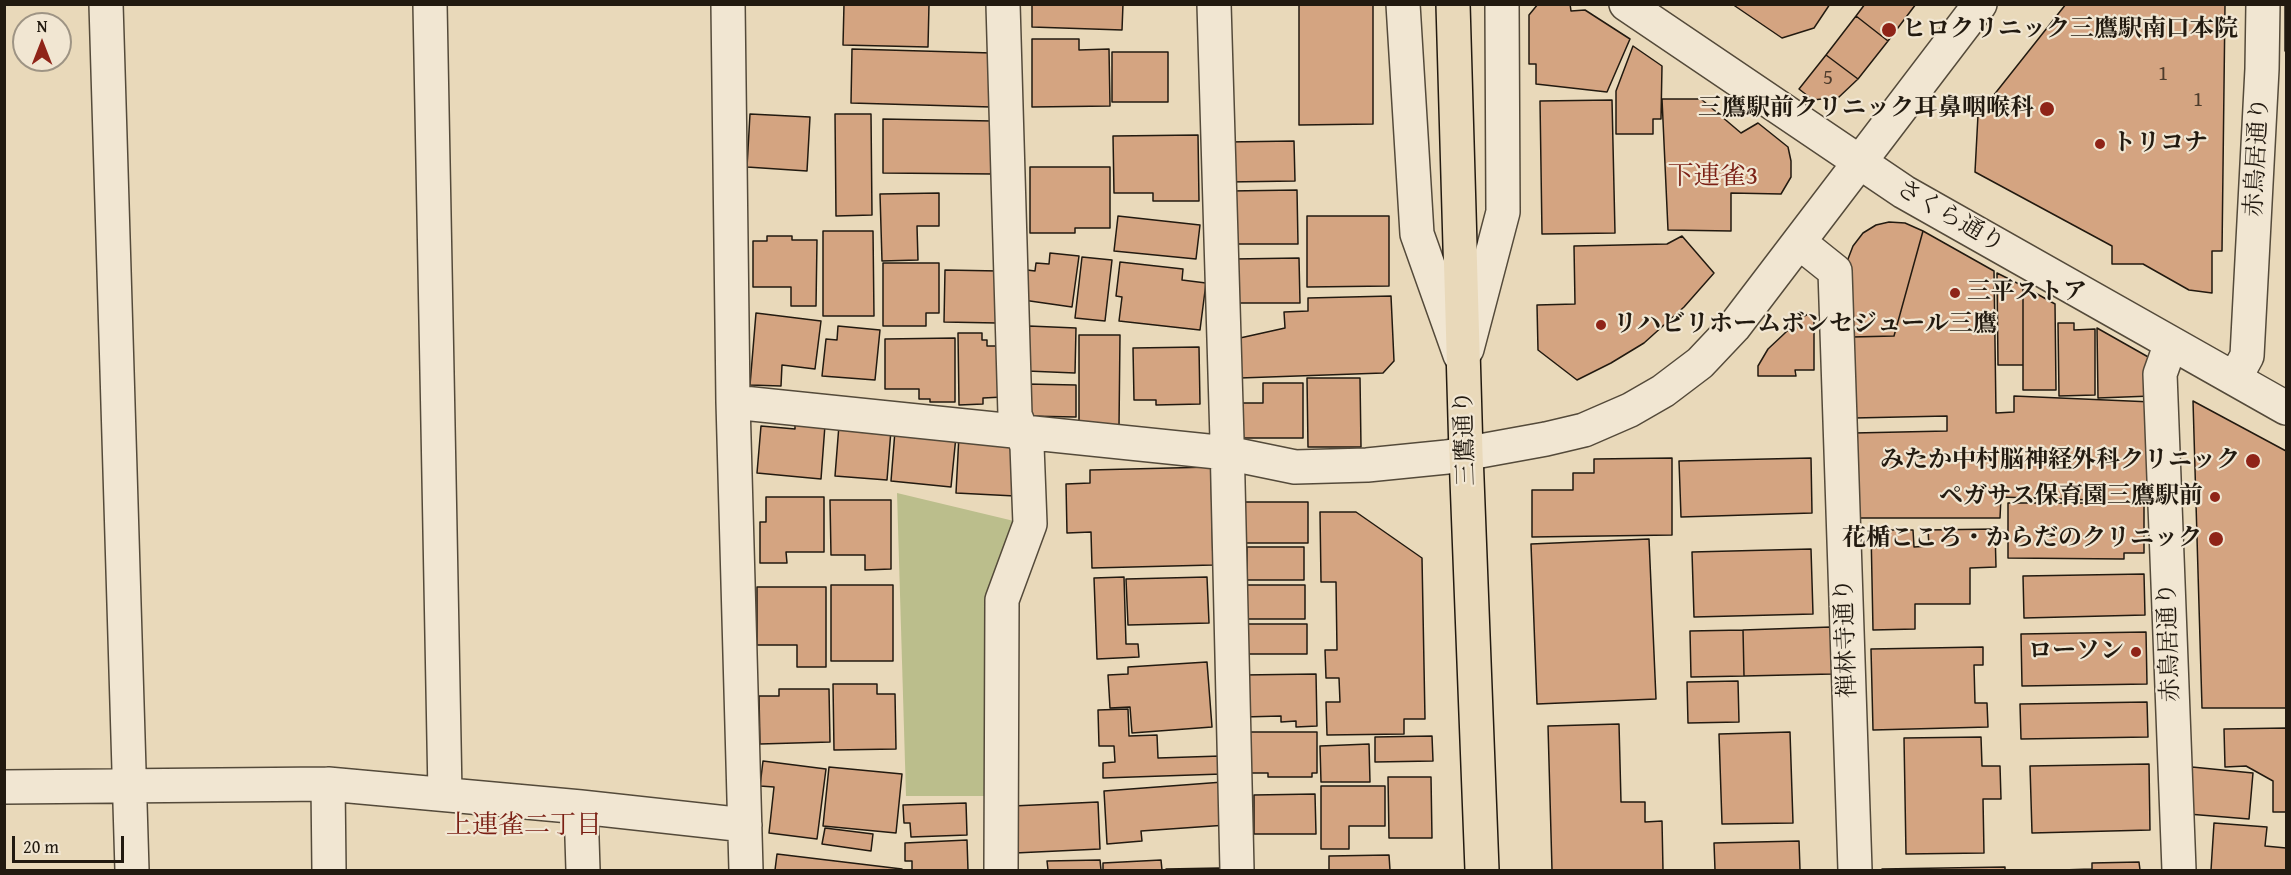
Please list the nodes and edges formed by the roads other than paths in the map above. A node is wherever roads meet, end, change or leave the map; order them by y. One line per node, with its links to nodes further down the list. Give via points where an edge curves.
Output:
1 (106, 4): 24 (street)
2 (430, 4): 25 (street)
3 (728, 4): 17 (street)
4 (1003, 4): 19 (street, via 1015,415)
5 (1214, 4): 20 (street)
6 (1402, 4): 15 (street, via 1417,234)
7 (1453, 4): 15 (main road, 三鷹通り)
8 (1502, 4): 15 (street, via 1503,212)
9 (1626, 4): 12 (street, さくら通り)
10 (1980, 4): 12 (street)
11 (2263, 4): 16 (street, 赤鳥居通り, via 2247,356)
12 (1859, 162): 13 (street); 14 (street, さくら通り, via 1904,192)
13 (1800, 243): 21 (street, via 1734,327 1700,363 1663,391 1584,430); 35 (street, 禅林寺通り, via 1835,271)
14 (2171, 343): 16 (street, さくら通り); 36 (street, 赤鳥居通り, via 2160,374)
15 (1463, 363): 21 (main road, 三鷹通り)
16 (2235, 378): 18 (street, さくら通り)
17 (733, 402): 19 (street); 27 (street)
18 (2286, 408)
19 (1022, 431): 20 (street); 32 (street, via 1027,446 1030,524 1002,600)
20 (1227, 453): 21 (street, via 1295,467 1367,465); 33 (street)
21 (1466, 453): 34 (main road, 三鷹通り)
22 (328, 784): 24 (street); 25 (street); 29 (street)
23 (4, 787): 24 (street)
24 (131, 787): 28 (street)
25 (445, 794): 26 (street)
26 (582, 807): 27 (street); 30 (street)
27 (745, 825): 31 (street)
28 (132, 870)
29 (329, 870)
30 (583, 870)
31 (746, 870)
32 (1001, 870)
33 (1237, 870)
34 (1482, 870)
35 (1855, 870)
36 (2179, 870)

